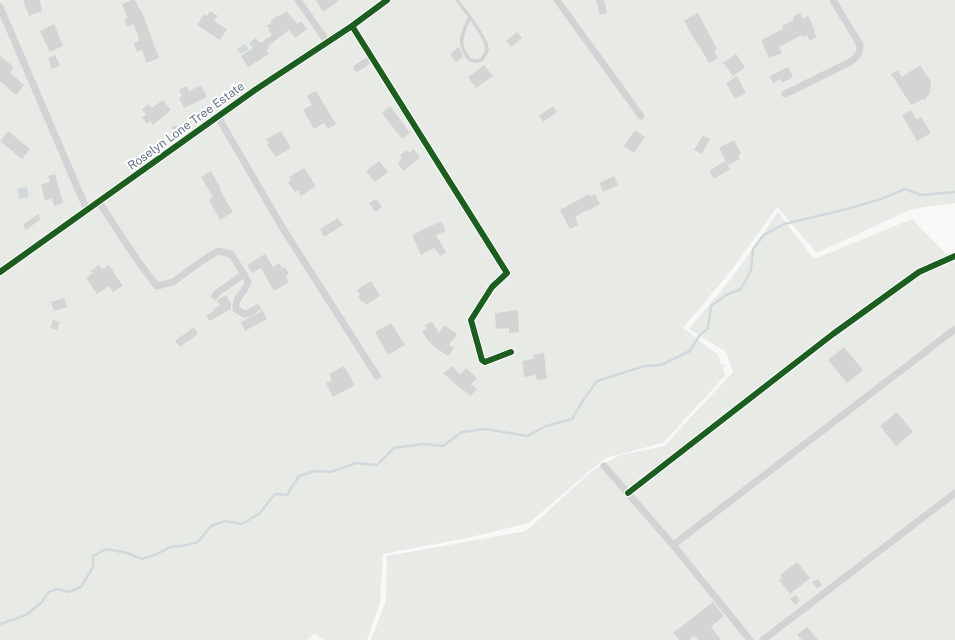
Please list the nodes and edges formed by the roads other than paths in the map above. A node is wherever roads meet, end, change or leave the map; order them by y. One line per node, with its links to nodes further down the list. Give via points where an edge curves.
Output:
1 (298, 0): 9 (street)
2 (387, 0): 8 (street, Roselyn Lone Tree Estate)
3 (457, 0): 7 (lane)
4 (556, 0): 13 (street)
5 (833, 0): 12 (street, via 860,45 857,57)
6 (0, 8): 16 (street)
7 (470, 17): 7 (lane, via 487,50 481,60 476,61 470,60 466,55 461,41)
8 (352, 26): 9 (street, Roselyn Lone Tree Estate); 10 (street)
9 (328, 42): 14 (street, Roselyn Lone Tree Estate)
10 (372, 58): 11 (street); 23 (street, via 508,273 492,287 471,320 482,360 488,362)
11 (357, 68)
12 (785, 94)
13 (641, 116)
14 (218, 117): 15 (street, Roselyn Lone Tree Estate); 24 (street, via 282,227)
15 (99, 202): 16 (street, Roselyn Lone Tree Estate); 19 (street, via 157,286 173,282 218,251 231,254)
16 (87, 210): 18 (street, Roselyn Lone Tree Estate)
17 (955, 256): 26 (street, via 919,272 833,334)
18 (0, 272)
19 (244, 274): 20 (street); 21 (street, via 248,283 237,301 236,309 244,314)
20 (215, 296)
21 (257, 308)
22 (955, 329): 28 (street)
23 (511, 352)
24 (377, 376)
25 (604, 466): 26 (street)
26 (628, 493): 28 (street)
27 (955, 493): 30 (street)
28 (673, 545): 29 (street)
29 (750, 640)
30 (763, 640)

